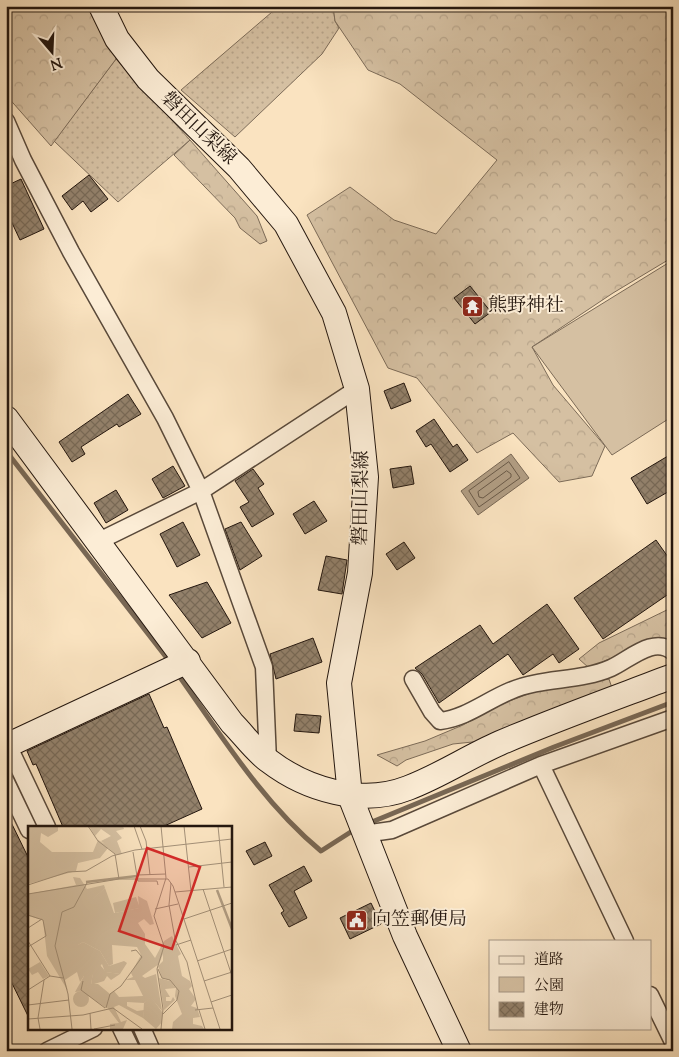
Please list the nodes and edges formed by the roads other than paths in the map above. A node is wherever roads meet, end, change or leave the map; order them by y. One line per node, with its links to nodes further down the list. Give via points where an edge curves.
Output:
1 (101, 6): 3 (main road, 磐田山梨線, via 117,38 148,79 239,168 286,224 334,313)
2 (6, 121): 5 (street, via 71,252 167,422)
3 (357, 389): 5 (street); 16 (main road, 磐田山梨線, via 366,477 364,516 360,573 339,683)
4 (6, 418): 6 (main road)
5 (201, 491): 6 (street); 13 (street, via 264,666)
6 (99, 541): 8 (main road)
7 (673, 652): 10 (street, via 653,645 610,668 587,676 549,680 511,690 454,720 440,721)
8 (188, 661): 12 (main road); 13 (main road, via 232,723)
9 (673, 676): 16 (main road, via 478,752 407,789 382,795)
10 (413, 679)
11 (673, 718): 14 (street)
12 (7, 746): 17 (street)
13 (268, 761): 16 (main road, via 297,779)
14 (541, 765): 19 (street, via 392,830); 20 (street)
15 (6, 782): 18 (street)
16 (350, 796): 19 (main road, 磐田山梨線)
17 (47, 826)
18 (28, 828)
19 (364, 834): 29 (main road, 磐田山梨線, via 405,936)
20 (625, 940)
21 (652, 999): 25 (street)
22 (90, 1030): 26 (street)
23 (122, 1030): 27 (street)
24 (143, 1030): 28 (street)
25 (673, 1042)
26 (47, 1051)
27 (132, 1051)
28 (152, 1051)
29 (459, 1051)

